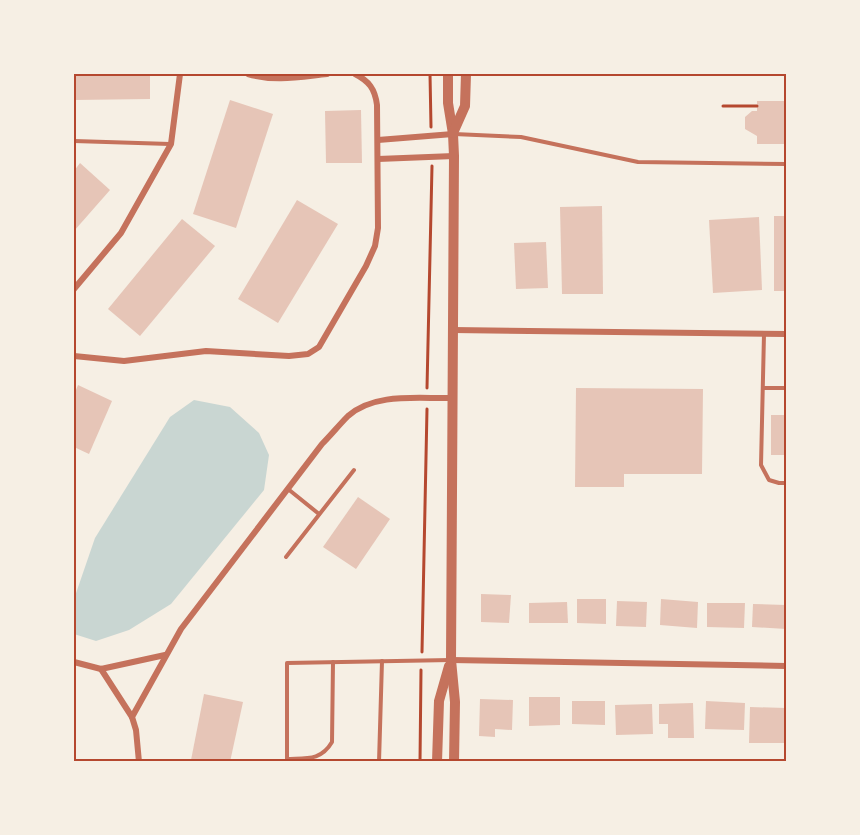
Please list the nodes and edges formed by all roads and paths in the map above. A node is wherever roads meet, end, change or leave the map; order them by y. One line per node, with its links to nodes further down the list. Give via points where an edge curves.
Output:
1 (180, 74): 14 (street)
2 (248, 74): 3 (street, via 284,80)
3 (327, 74)
4 (355, 74): 12 (street, via 365,79 376,95)
5 (430, 74): 10 (path)
6 (448, 74): 11 (street)
7 (466, 74): 11 (street, via 465,106)
8 (723, 106): 9 (path)
9 (757, 106)
10 (431, 119)
11 (453, 134): 12 (street); 15 (street); 17 (lane, via 521,137 638,162)
12 (378, 140): 16 (street)
13 (74, 141): 14 (lane)
14 (171, 144): 19 (street, via 121,233)
15 (454, 156): 16 (street); 20 (street)
16 (378, 159): 23 (street, via 378,228 371,256 324,339 308,354 206,351 124,361)
17 (786, 164)
18 (432, 174): 26 (path)
19 (74, 289)
20 (453, 330): 21 (street); 27 (street)
21 (764, 334): 22 (street); 24 (lane)
22 (786, 334)
23 (74, 356)
24 (763, 388): 25 (lane); 30 (lane, via 761,465 769,480)
25 (786, 388)
26 (427, 390)
27 (453, 398): 31 (street, via 391,399 359,409 322,444); 35 (street)
28 (427, 416): 37 (path)
29 (354, 470): 32 (lane)
30 (786, 483)
31 (288, 489): 32 (lane); 34 (street)
32 (319, 514): 33 (lane)
33 (286, 557)
34 (165, 655): 41 (street); 42 (street)
35 (451, 660): 37 (lane); 40 (street); 47 (street, via 439,701); 48 (street)
36 (382, 661): 37 (lane); 39 (lane); 45 (lane)
37 (422, 661): 46 (path)
38 (74, 662): 41 (street)
39 (333, 662): 43 (lane, via 332,742 327,752); 43 (lane, via 287,663)
40 (786, 666)
41 (101, 669): 42 (street)
42 (132, 717): 44 (street)
43 (287, 760)
44 (139, 762)
45 (380, 762)
46 (420, 762)
47 (437, 762)
48 (454, 762)

